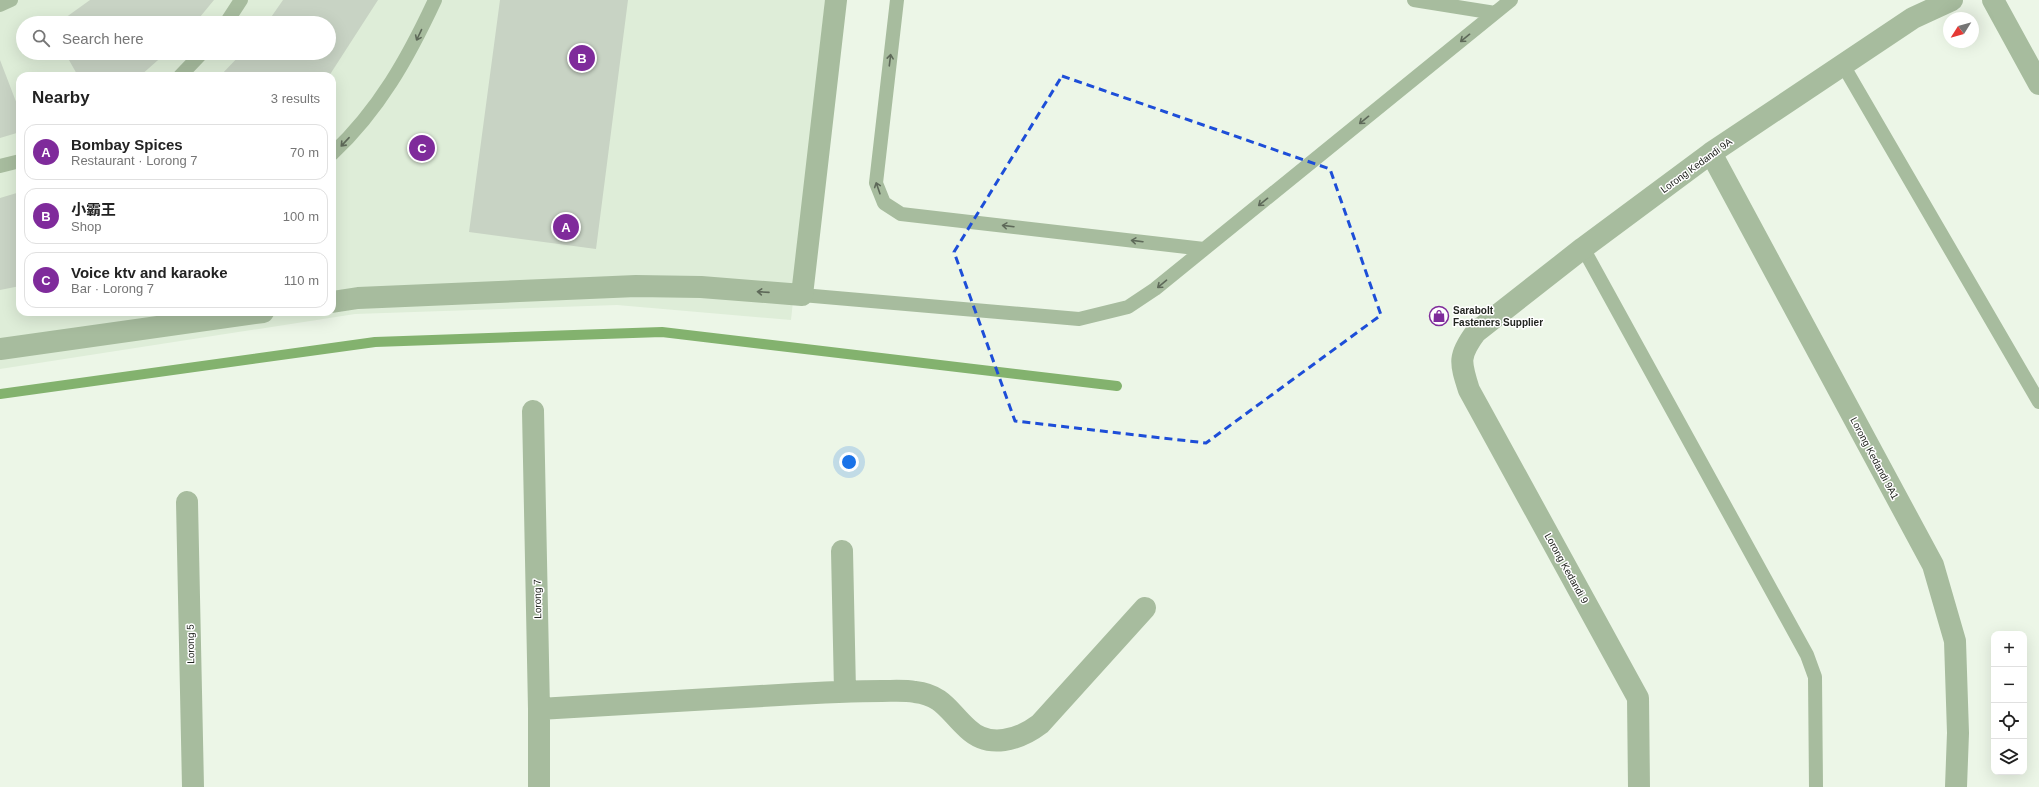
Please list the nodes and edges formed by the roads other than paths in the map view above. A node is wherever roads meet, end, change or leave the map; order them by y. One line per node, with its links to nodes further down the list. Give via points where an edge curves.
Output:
1 (11, 0): 10 (lane)
2 (241, 0): 12 (lane)
3 (435, 0): 17 (lane, one-way to 17, via 413,48 378,103)
4 (836, 0): 23 (street)
5 (897, 0): 22 (lane, one-way to 5, via 902,214 884,203 876,183)
6 (1414, 0): 11 (lane)
7 (1511, 0): 11 (lane)
8 (1952, 0): 14 (street, Lorong Kedandi 9A, via 1913,18)
9 (1993, 0): 16 (street)
10 (0, 5)
11 (1495, 13): 22 (lane, one-way to 22)
12 (231, 16)
13 (195, 60): 15 (lane)
14 (1843, 65): 18 (street, Lorong Kedandi 9A); 28 (lane)
15 (184, 72)
16 (2039, 84)
17 (336, 150)
18 (1711, 153): 21 (street, Lorong Kedandi 9A); 39 (street, Lorong Kedandi 9A1, via 1933,565 1955,641 1958,733)
19 (16, 162): 20 (lane)
20 (0, 166)
21 (1584, 248): 27 (street, Lorong Kedandi 9A, via 1476,332 1466,344); 38 (lane, via 1807,655 1815,677)
22 (1204, 249): 23 (lane, one-way to 23, via 1155,289 1128,307 1079,318)
23 (802, 295): 24 (street, one-way to 24, via 701,287 636,286 358,298)
24 (336, 301)
25 (235, 316): 26 (street)
26 (0, 349)
27 (1461, 357): 37 (street, Lorong Kedandi 9, via 1469,390 1638,698)
28 (2039, 402)
29 (533, 411): 34 (street, Lorong 7)
30 (187, 502): 35 (street, Lorong 5)
31 (842, 551): 33 (street)
32 (1145, 608): 33 (street, via 1040,724 1015,739 980,737 968,730 946,704 931,696 915,692)
33 (845, 691): 34 (street)
34 (539, 709): 36 (street, Lorong 7)
35 (193, 787)
36 (539, 787)
37 (1638, 787)
38 (1816, 787)
39 (1956, 787)

